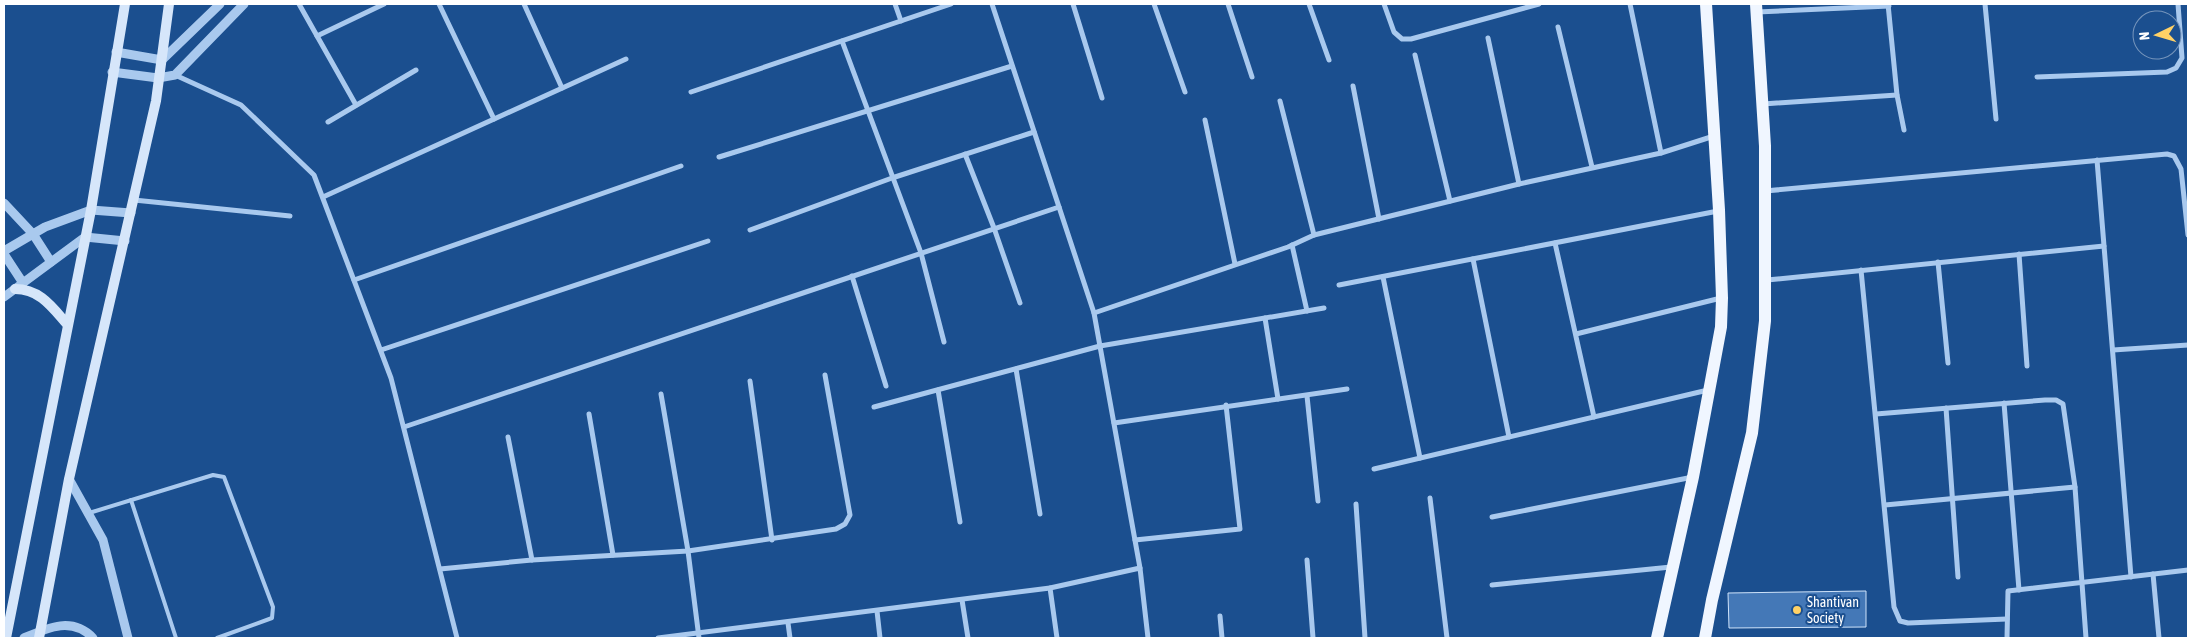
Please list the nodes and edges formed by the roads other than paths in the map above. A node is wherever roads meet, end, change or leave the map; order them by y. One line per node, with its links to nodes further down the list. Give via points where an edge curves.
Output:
1 (125, 4): 29 (main road)
2 (169, 4): 32 (main road)
3 (220, 4): 32 (street)
4 (244, 4): 37 (street)
5 (299, 4): 26 (street)
6 (384, 4): 26 (street)
7 (440, 4): 51 (street)
8 (524, 4): 42 (street)
9 (895, 4): 24 (street)
10 (951, 4): 24 (street)
11 (992, 4): 34 (street)
12 (1072, 4): 46 (street)
13 (1154, 4): 44 (street)
14 (1228, 4): 38 (street)
15 (1309, 4): 33 (street)
16 (1384, 4): 17 (street, via 1394,32 1402,39 1411,39)
17 (1539, 4)
18 (1630, 4): 58 (street)
19 (1706, 4): 57 (main road)
20 (1985, 4): 52 (street)
21 (2178, 4): 39 (street, via 2182,58 2176,68 2166,72)
22 (1889, 5): 23 (street); 45 (street)
23 (1756, 8): 48 (main road)
24 (901, 21): 28 (street)
25 (1558, 28): 63 (street)
26 (317, 36): 49 (street)
27 (1488, 38): 65 (street)
28 (842, 41): 43 (street); 50 (street)
29 (116, 52): 32 (street); 36 (main road)
30 (1416, 55): 69 (street)
31 (626, 59): 42 (street)
32 (162, 60): 40 (main road)
33 (1329, 60)
34 (1012, 66): 50 (street); 56 (street)
35 (416, 70): 49 (street)
36 (112, 72): 40 (street); 72 (main road)
37 (176, 75): 40 (street); 67 (street, via 241,105 314,175)
38 (1252, 77)
39 (2036, 77)
40 (158, 78): 68 (main road)
41 (1353, 86): 76 (street)
42 (562, 88): 51 (street)
43 (691, 92)
44 (1185, 92)
45 (1897, 95): 48 (street); 55 (street)
46 (1102, 98)
47 (1280, 101): 80 (street)
48 (1762, 104): 66 (main road)
49 (356, 105): 54 (street)
50 (867, 111): 60 (street); 64 (street)
51 (494, 119): 67 (street)
52 (1996, 119)
53 (1205, 120): 94 (street)
54 (328, 122)
55 (1904, 130)
56 (1034, 132): 59 (street); 71 (street)
57 (1714, 136): 58 (street); 73 (main road)
58 (1661, 153): 63 (street)
59 (965, 154): 64 (street); 77 (street)
60 (719, 157)
61 (2097, 160): 66 (street); 81 (street, via 2174,156 2181,170); 87 (street)
62 (681, 166): 98 (street)
63 (1592, 167): 65 (street)
64 (892, 178): 78 (street); 89 (street)
65 (1519, 184): 69 (street)
66 (1765, 191): 99 (main road)
67 (323, 197): 98 (street)
68 (134, 200): 74 (main road); 75 (street)
69 (1450, 201): 76 (street)
70 (4, 203): 79 (street)
71 (1059, 206): 77 (street); 107 (street)
72 (91, 210): 74 (street); 79 (street); 82 (main road)
73 (1719, 210): 85 (street); 103 (main road)
74 (131, 213): 84 (main road)
75 (290, 216)
76 (1379, 219): 80 (street)
77 (994, 228): 89 (street); 104 (street)
78 (750, 230)
79 (32, 234): 88 (street); 92 (street)
80 (1314, 235): 86 (street)
81 (2188, 235)
82 (85, 237): 84 (street); 92 (street); 109 (main road)
83 (708, 240): 114 (street)
84 (125, 241): 142 (main road)
85 (1555, 243): 91 (street); 110 (street)
86 (1292, 245): 94 (street); 106 (street)
87 (2104, 246): 90 (street); 115 (street)
88 (4, 253): 101 (street)
89 (921, 253): 96 (street); 111 (street)
90 (2019, 254): 93 (street); 117 (street)
91 (1473, 259): 97 (street); 137 (street)
92 (51, 262): 101 (street)
93 (1938, 262): 95 (street); 116 (street)
94 (1236, 264): 107 (street)
95 (1860, 270): 99 (street); 133 (street)
96 (852, 276): 121 (street); 136 (street)
97 (1383, 277): 100 (street); 139 (street)
98 (354, 280): 114 (street)
99 (1765, 280): 197 (main road, via 1765,321 1752,433)
100 (1338, 285)
101 (19, 286): 102 (street); 109 (main road, via 40,296)
102 (4, 297)
103 (1722, 298): 110 (street); 124 (main road)
104 (1020, 303)
105 (1324, 308): 106 (street)
106 (1308, 311): 108 (street)
107 (1094, 313): 113 (street)
108 (1265, 318): 113 (street); 127 (street)
109 (67, 324): 179 (main road)
110 (1576, 334): 134 (street)
111 (944, 342)
112 (2188, 345): 115 (street)
113 (1100, 346): 118 (street); 135 (street)
114 (380, 350): 136 (street)
115 (2113, 350): 167 (street)
116 (1948, 363)
117 (2027, 366)
118 (1016, 368): 123 (street); 152 (street)
119 (825, 375): 155 (street, via 850,514 845,524 836,529)
120 (750, 381): 155 (street)
121 (886, 386)
122 (1347, 389): 126 (street)
123 (938, 390): 130 (street); 154 (street)
124 (1711, 390): 134 (street); 141 (main road)
125 (661, 394): 157 (street)
126 (1307, 396): 127 (street); 148 (street)
127 (1278, 399): 129 (street)
128 (2004, 403): 131 (street); 143 (street, via 2056,400 2063,404); 144 (street)
129 (1226, 405): 135 (street); 156 (street, via 1240,529)
130 (874, 407)
131 (1946, 408): 133 (street); 146 (street)
132 (590, 414): 158 (street)
133 (1876, 414): 150 (street)
134 (1594, 417): 137 (street)
135 (1114, 423): 156 (street)
136 (404, 427): 163 (street)
137 (1509, 437): 139 (street)
138 (508, 438): 159 (street)
139 (1420, 458): 140 (street)
140 (1374, 469)
141 (1693, 477): 153 (street); 161 (main road)
142 (69, 479): 151 (street); 177 (main road)
143 (2075, 487): 144 (street); 168 (street)
144 (2012, 492): 146 (street); 171 (street)
145 (1430, 498): 195 (street)
146 (1952, 498): 150 (street); 166 (street)
147 (131, 500): 151 (lane); 183 (lane); 184 (lane, via 213,475 224,477 273,607 272,618)
148 (1318, 501)
149 (1356, 504): 194 (street)
150 (1885, 505): 175 (street, via 1894,606 1900,620 1908,623)
151 (89, 513): 182 (street, via 103,540)
152 (1040, 514)
153 (1492, 517)
154 (960, 522)
155 (772, 540): 157 (street)
156 (1135, 540): 162 (street)
157 (688, 551): 158 (street); 178 (street)
158 (613, 555): 159 (street)
159 (532, 560): 163 (street)
160 (1307, 560): 193 (street)
161 (1672, 566): 169 (street); 196 (main road)
162 (1140, 568): 170 (street); 191 (street)
163 (440, 569): 185 (street)
164 (2188, 570): 165 (street)
165 (2153, 574): 167 (street); 200 (street)
166 (1958, 577)
167 (2131, 577): 168 (street)
168 (2081, 582): 171 (street); 199 (street)
169 (1492, 585)
170 (1050, 588): 172 (street); 190 (street)
171 (2019, 590): 175 (street, via 2008,591)
172 (962, 600): 173 (street); 189 (street)
173 (877, 611): 176 (street); 188 (street)
174 (1220, 616): 192 (street)
175 (2007, 619): 198 (street)
176 (788, 623): 178 (street); 187 (street)
177 (40, 635): 180 (street); 181 (street, via 58,625 73,626)
178 (699, 636): 186 (street)
179 (6, 638)
180 (24, 638)
181 (93, 638)
182 (128, 638)
183 (176, 638)
184 (217, 638)
185 (457, 638)
186 (658, 638)
187 (790, 638)
188 (880, 638)
189 (968, 638)
190 (1057, 638)
191 (1148, 638)
192 (1222, 638)
193 (1313, 638)
194 (1365, 638)
195 (1447, 638)
196 (1657, 638)
197 (1705, 638)
198 (2007, 638)
199 (2086, 638)
200 (2159, 638)

